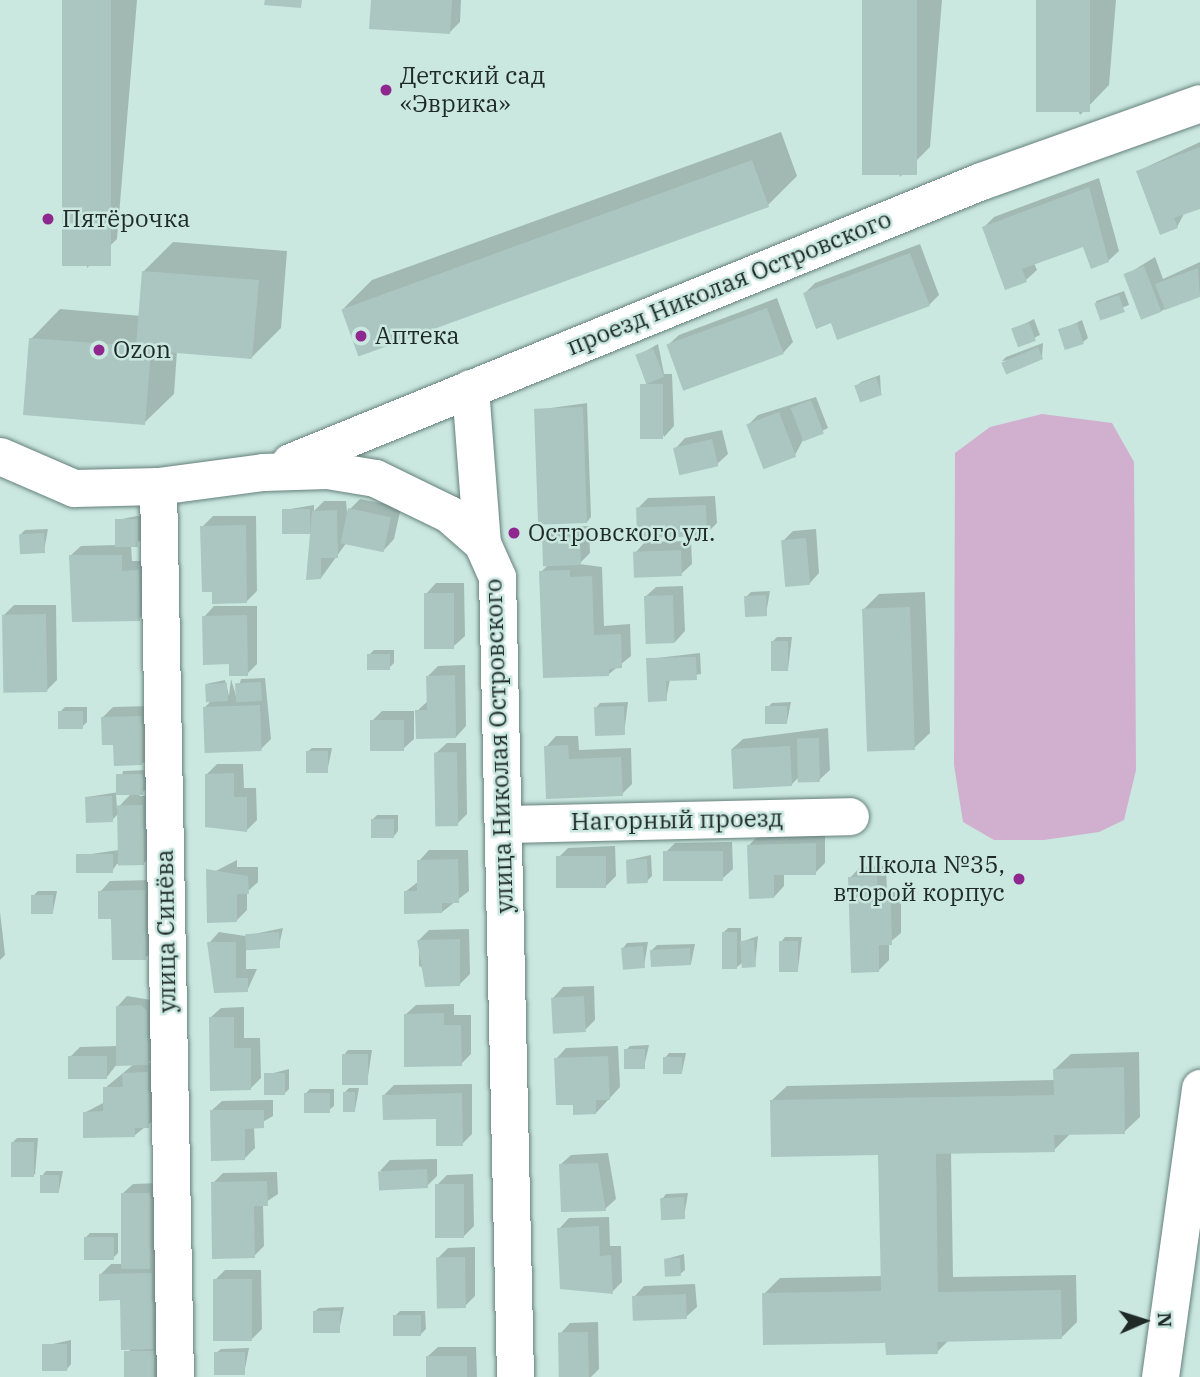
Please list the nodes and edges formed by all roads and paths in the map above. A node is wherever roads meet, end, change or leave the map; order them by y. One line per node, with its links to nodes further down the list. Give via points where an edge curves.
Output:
1 (1200, 103): 2 (street, проезд Николая Островского, via 981,181)
2 (470, 388): 4 (street, проезд Николая Островского, via 385,428); 6 (street)
3 (0, 456): 5 (street, улица Николая Островского, via 74,488)
4 (263, 472): 5 (street, улица Николая Островского); 6 (street, улица Николая Островского, via 327,470 374,478 449,513)
5 (158, 486): 10 (street, улица Синёва)
6 (482, 543): 8 (street, улица Николая Островского, via 497,577)
7 (850, 816): 8 (street, Нагорный проезд)
8 (504, 824): 11 (street, улица Николая Островского)
9 (1200, 1088): 12 (street)
10 (174, 1377)
11 (514, 1377)
12 (1160, 1377)

